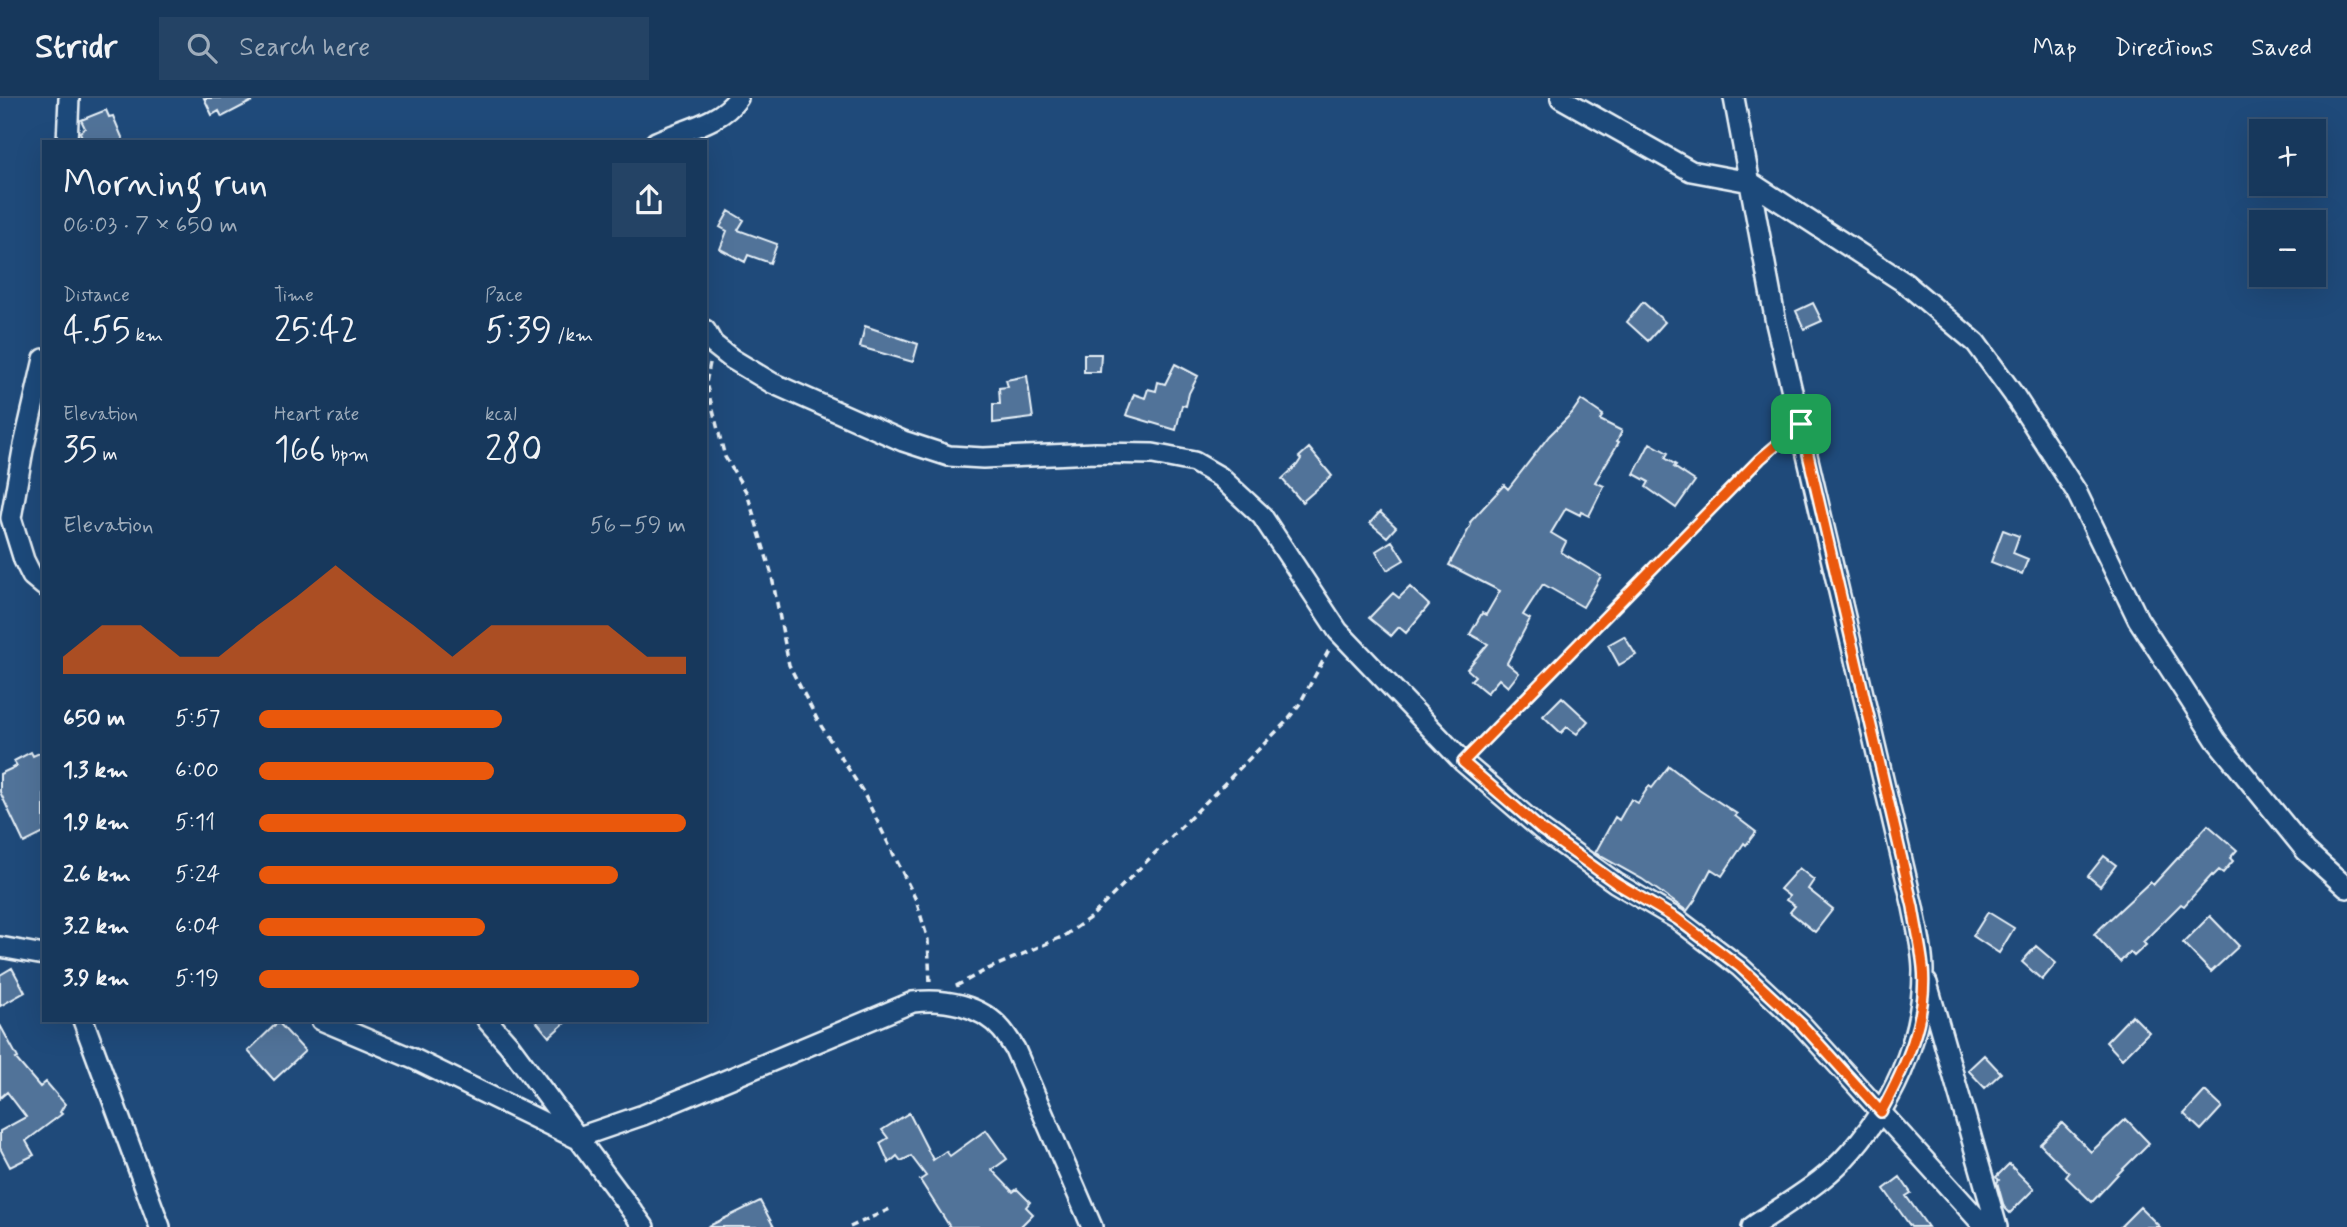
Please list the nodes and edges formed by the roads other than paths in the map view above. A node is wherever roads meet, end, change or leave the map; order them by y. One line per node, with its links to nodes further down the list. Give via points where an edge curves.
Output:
1 (69, 98): 5 (street)
2 (738, 98): 6 (street, via 715,118)
3 (1561, 98): 7 (street, via 1691,171)
4 (1734, 98): 7 (street)
5 (67, 140)
6 (661, 140)
7 (1750, 182): 12 (street, via 1905,284 1976,343 2076,491 2138,619 2216,740 2306,851); 15 (street, via 1776,323 1913,907)
8 (709, 337): 19 (street, via 732,359 772,383 948,456 1153,454 1194,462 1220,477 1262,516 1338,631 1463,762 1542,830 1616,883 1677,919 1740,967 1801,1024)
9 (42, 368): 10 (street)
10 (5, 518): 11 (street, via 32,576)
11 (42, 584)
12 (2347, 888)
13 (0, 947): 14 (street)
14 (42, 955)
15 (1923, 969): 19 (street, via 1921,1008 1912,1044); 26 (street)
16 (84, 1022): 21 (street)
17 (326, 1022): 20 (street)
18 (489, 1022): 20 (street)
19 (1881, 1112): 24 (street, via 1842,1160); 25 (street)
20 (576, 1138): 22 (street); 23 (street, via 643,1115 890,1010 931,1000 965,1006 1001,1028 1015,1049)
21 (160, 1227)
22 (644, 1227)
23 (1092, 1227)
24 (1752, 1227)
25 (1985, 1227)
26 (1997, 1227)

